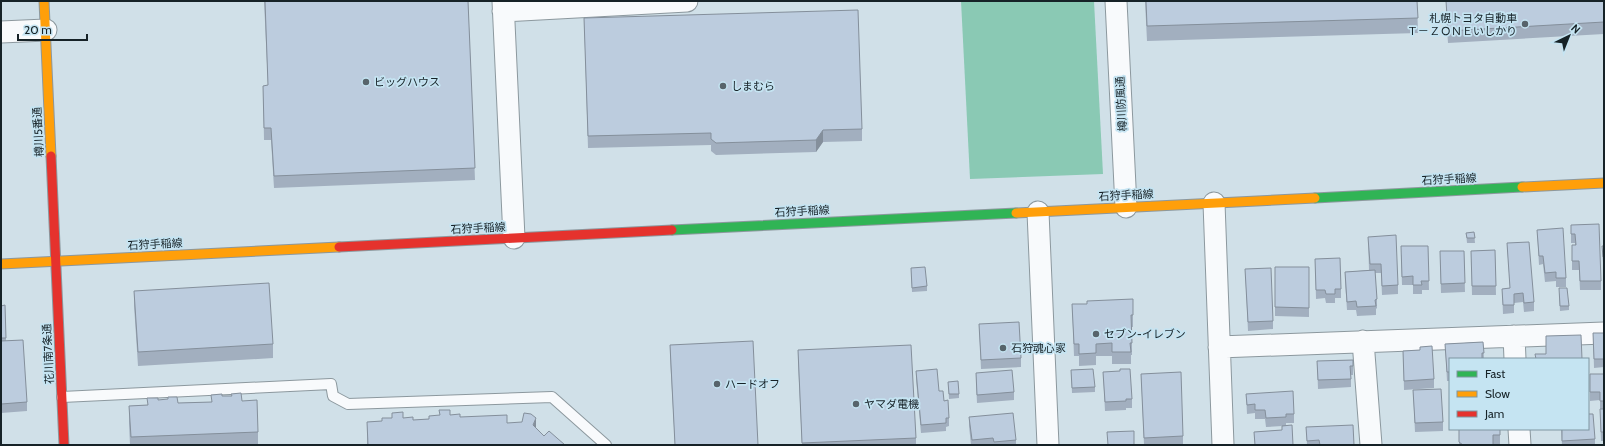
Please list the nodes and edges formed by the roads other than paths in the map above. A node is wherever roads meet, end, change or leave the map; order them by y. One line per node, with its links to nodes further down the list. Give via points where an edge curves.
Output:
1 (44, 1): 5 (main road, 樽川5番通)
2 (687, 1): 4 (street)
3 (1116, 1): 9 (street, 樽川防風通)
4 (503, 6): 11 (street)
5 (46, 30): 6 (street); 12 (main road, 樽川5番通)
6 (1, 32)
7 (1604, 183): 8 (main road, 石狩手稲線)
8 (1214, 204): 9 (main road, 石狩手稲線); 17 (street)
9 (1126, 207): 10 (main road, 石狩手稲線)
10 (1038, 212): 11 (main road, 石狩手稲線); 23 (street)
11 (514, 238): 12 (main road, 石狩手稲線)
12 (56, 262): 13 (main road, 石狩手稲線); 19 (main road, 花川南7条通)
13 (1, 264)
14 (1604, 333): 15 (street)
15 (1514, 336): 16 (street); 18 (street)
16 (1364, 341): 17 (street); 25 (street)
17 (1219, 346): 24 (street)
18 (1515, 358)
19 (62, 397): 21 (main road, 花川南7条通); 22 (lane, via 331,384 333,396 348,404 552,397)
20 (1519, 430): 26 (street)
21 (64, 445)
22 (606, 445)
23 (1048, 445)
24 (1223, 445)
25 (1371, 445)
26 (1520, 445)

